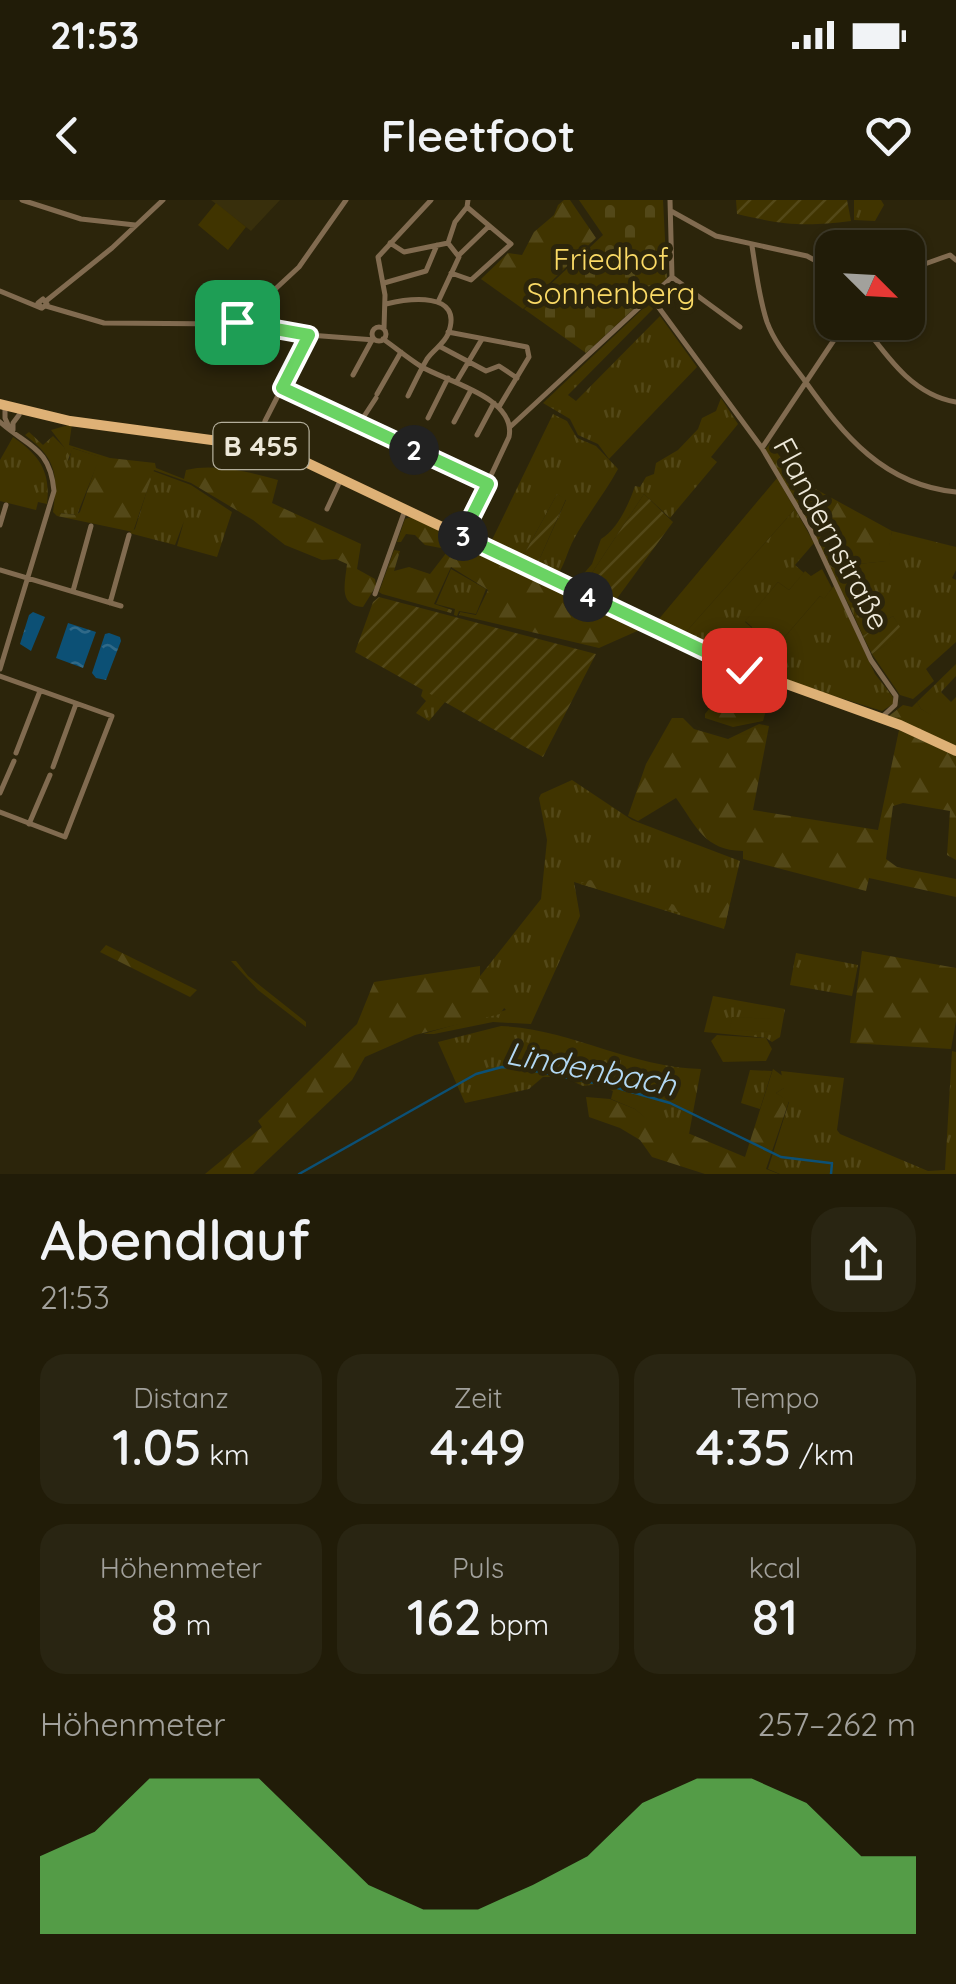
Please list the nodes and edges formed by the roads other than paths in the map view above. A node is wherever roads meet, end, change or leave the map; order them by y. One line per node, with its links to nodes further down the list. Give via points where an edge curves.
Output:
1 (22, 200): 8 (street, via 80,219)
2 (163, 200): 8 (street)
3 (346, 200): 27 (street, via 291,276)
4 (431, 200): 11 (street)
5 (670, 200): 7 (street)
6 (468, 204): 9 (street); 10 (street)
7 (671, 211): 13 (street, via 716,236); 19 (street)
8 (135, 226): 24 (street)
9 (488, 227): 14 (street); 18 (street, via 512,244 471,280)
10 (448, 242): 12 (street); 14 (street)
11 (390, 243): 12 (street, via 404,252); 20 (street, via 378,257)
12 (437, 245): 20 (street, via 426,270)
13 (752, 246): 16 (street); 49 (street, via 768,325)
14 (459, 255): 18 (street)
15 (956, 260): 17 (street, via 950,255)
16 (815, 261)
17 (925, 264)
18 (452, 273): 23 (street)
19 (672, 277): 22 (street); 30 (street)
20 (384, 283): 25 (street)
21 (0, 291): 24 (street)
22 (651, 297): 61 (street); 65 (street, Flandernstraße)
23 (438, 302): 25 (street, via 423,297); 33 (street, via 447,313)
24 (43, 304): 28 (street, via 104,323)
25 (386, 304): 31 (street)
26 (228, 316): 27 (street); 28 (street); 29 (street)
27 (237, 319): 29 (street); 34 (street)
28 (210, 323): 29 (street)
29 (229, 324)
30 (740, 327)
31 (384, 329): 32 (street); 36 (street)
32 (373, 330): 35 (street); 38 (street)
33 (448, 332): 37 (street); 41 (street)
34 (309, 335): 35 (street); 50 (street)
35 (351, 338): 38 (street)
36 (383, 339): 38 (street); 42 (street)
37 (482, 339): 43 (street); 47 (street, via 527,347)
38 (374, 340): 45 (street)
39 (835, 340): 49 (street)
40 (876, 340): 53 (street, via 916,386)
41 (439, 346): 43 (street); 44 (street)
42 (401, 352): 44 (street); 60 (street)
43 (469, 360): 47 (street); 48 (street)
44 (423, 367): 46 (street); 52 (street)
45 (354, 376)
46 (448, 378): 48 (street); 57 (street)
47 (518, 378): 54 (street)
48 (457, 381): 51 (street)
49 (807, 384): 65 (street); 68 (street, via 864,454 906,480)
50 (282, 388): 60 (street); 64 (street)
51 (471, 390): 54 (street); 59 (street)
52 (408, 396)
53 (956, 402)
54 (496, 405): 61 (street); 63 (street)
55 (2, 410): 56 (main road, B 455); 58 (main road, B 455); 62 (street); 62 (street)
56 (19, 416): 58 (main road, B 455); 62 (street)
57 (428, 418)
58 (70, 420): 64 (main road, B 455)
59 (454, 422)
60 (360, 424): 67 (street)
61 (510, 427): 67 (street)
62 (16, 433): 77 (street, via 44,456 53,486)
63 (477, 435)
64 (258, 445): 66 (main road, B 455)
65 (762, 448): 85 (street, Flandernstraße, via 896,696)
66 (340, 479): 70 (street); 71 (main road, B 455)
67 (488, 484): 75 (street)
68 (956, 492)
69 (6, 504): 72 (street)
70 (327, 510)
71 (406, 510): 75 (main road, B 455); 79 (street)
72 (0, 526)
73 (91, 526): 78 (street)
74 (129, 534): 80 (street)
75 (462, 536): 85 (main road, B 455, via 728,664)
76 (0, 570): 77 (street)
77 (29, 579): 78 (street); 82 (street)
78 (73, 591): 80 (street)
79 (375, 594)
80 (110, 603): 81 (street)
81 (121, 606)
82 (0, 672): 83 (street)
83 (40, 690): 84 (street); 87 (street)
84 (76, 704): 89 (street); 89 (street, via 112,716 84,795 65,837)
85 (881, 718): 86 (main road, B 455)
86 (956, 751)
87 (0, 793)
88 (0, 812): 89 (street)
89 (28, 824)

